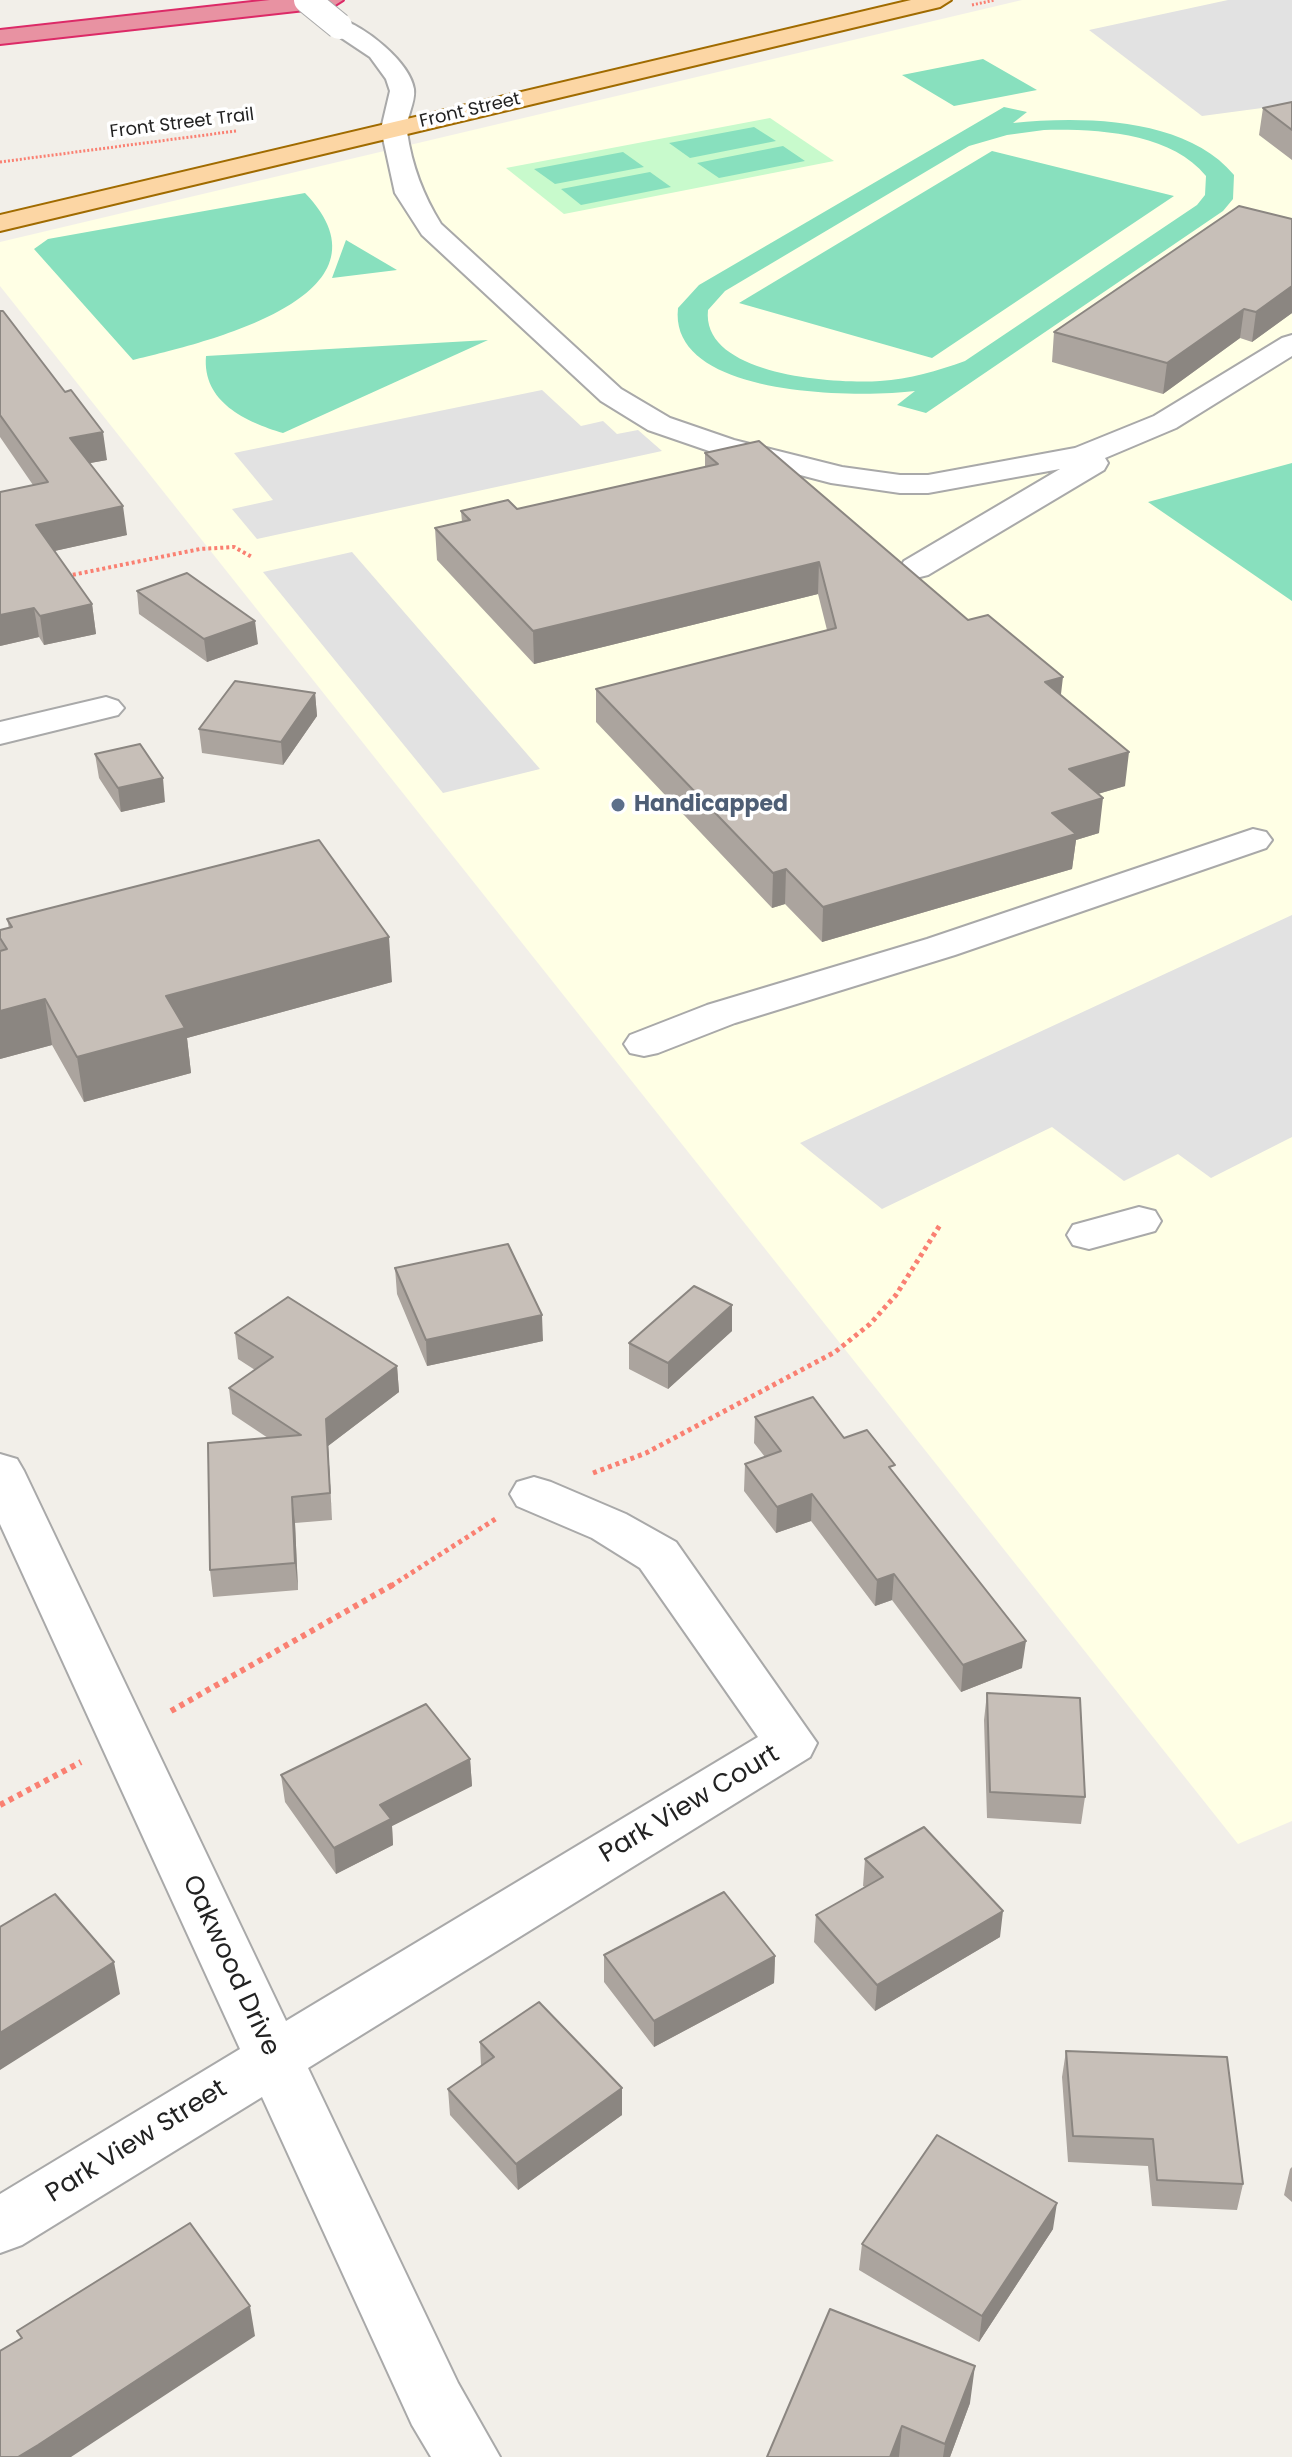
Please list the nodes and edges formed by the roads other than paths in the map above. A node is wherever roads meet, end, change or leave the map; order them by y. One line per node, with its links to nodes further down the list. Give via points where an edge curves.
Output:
1 (133, 0): 6 (highway)
2 (307, 0): 8 (street, bridge, via 391,66 402,91)
3 (332, 0): 7 (highway)
4 (865, 0): 8 (main road, Front Street)
5 (940, 0): 8 (main road, Front Street)
6 (0, 15)
7 (0, 37)
8 (396, 118): 9 (main road, Front Street); 10 (main road, Front Street); 12 (street, via 408,193 431,229 611,395 659,424 842,476 900,484 928,484 1083,456)
9 (0, 201)
10 (0, 223)
11 (1292, 344): 12 (street, via 1165,422)
12 (1107, 446): 13 (street, via 1081,472)
13 (916, 568)
14 (106, 708): 15 (street)
15 (0, 733)
16 (1253, 840): 17 (street)
17 (644, 1044)
18 (1139, 1221): 19 (street)
19 (1089, 1235)
20 (534, 1494): 22 (street, Park View Court, via 609,1526 658,1555 791,1743)
21 (6, 1501): 22 (street, Oakwood Drive)
22 (273, 2057): 23 (street, Park View Street); 24 (street, Oakwood Drive, via 435,2404)
23 (0, 2226)
24 (467, 2457)

